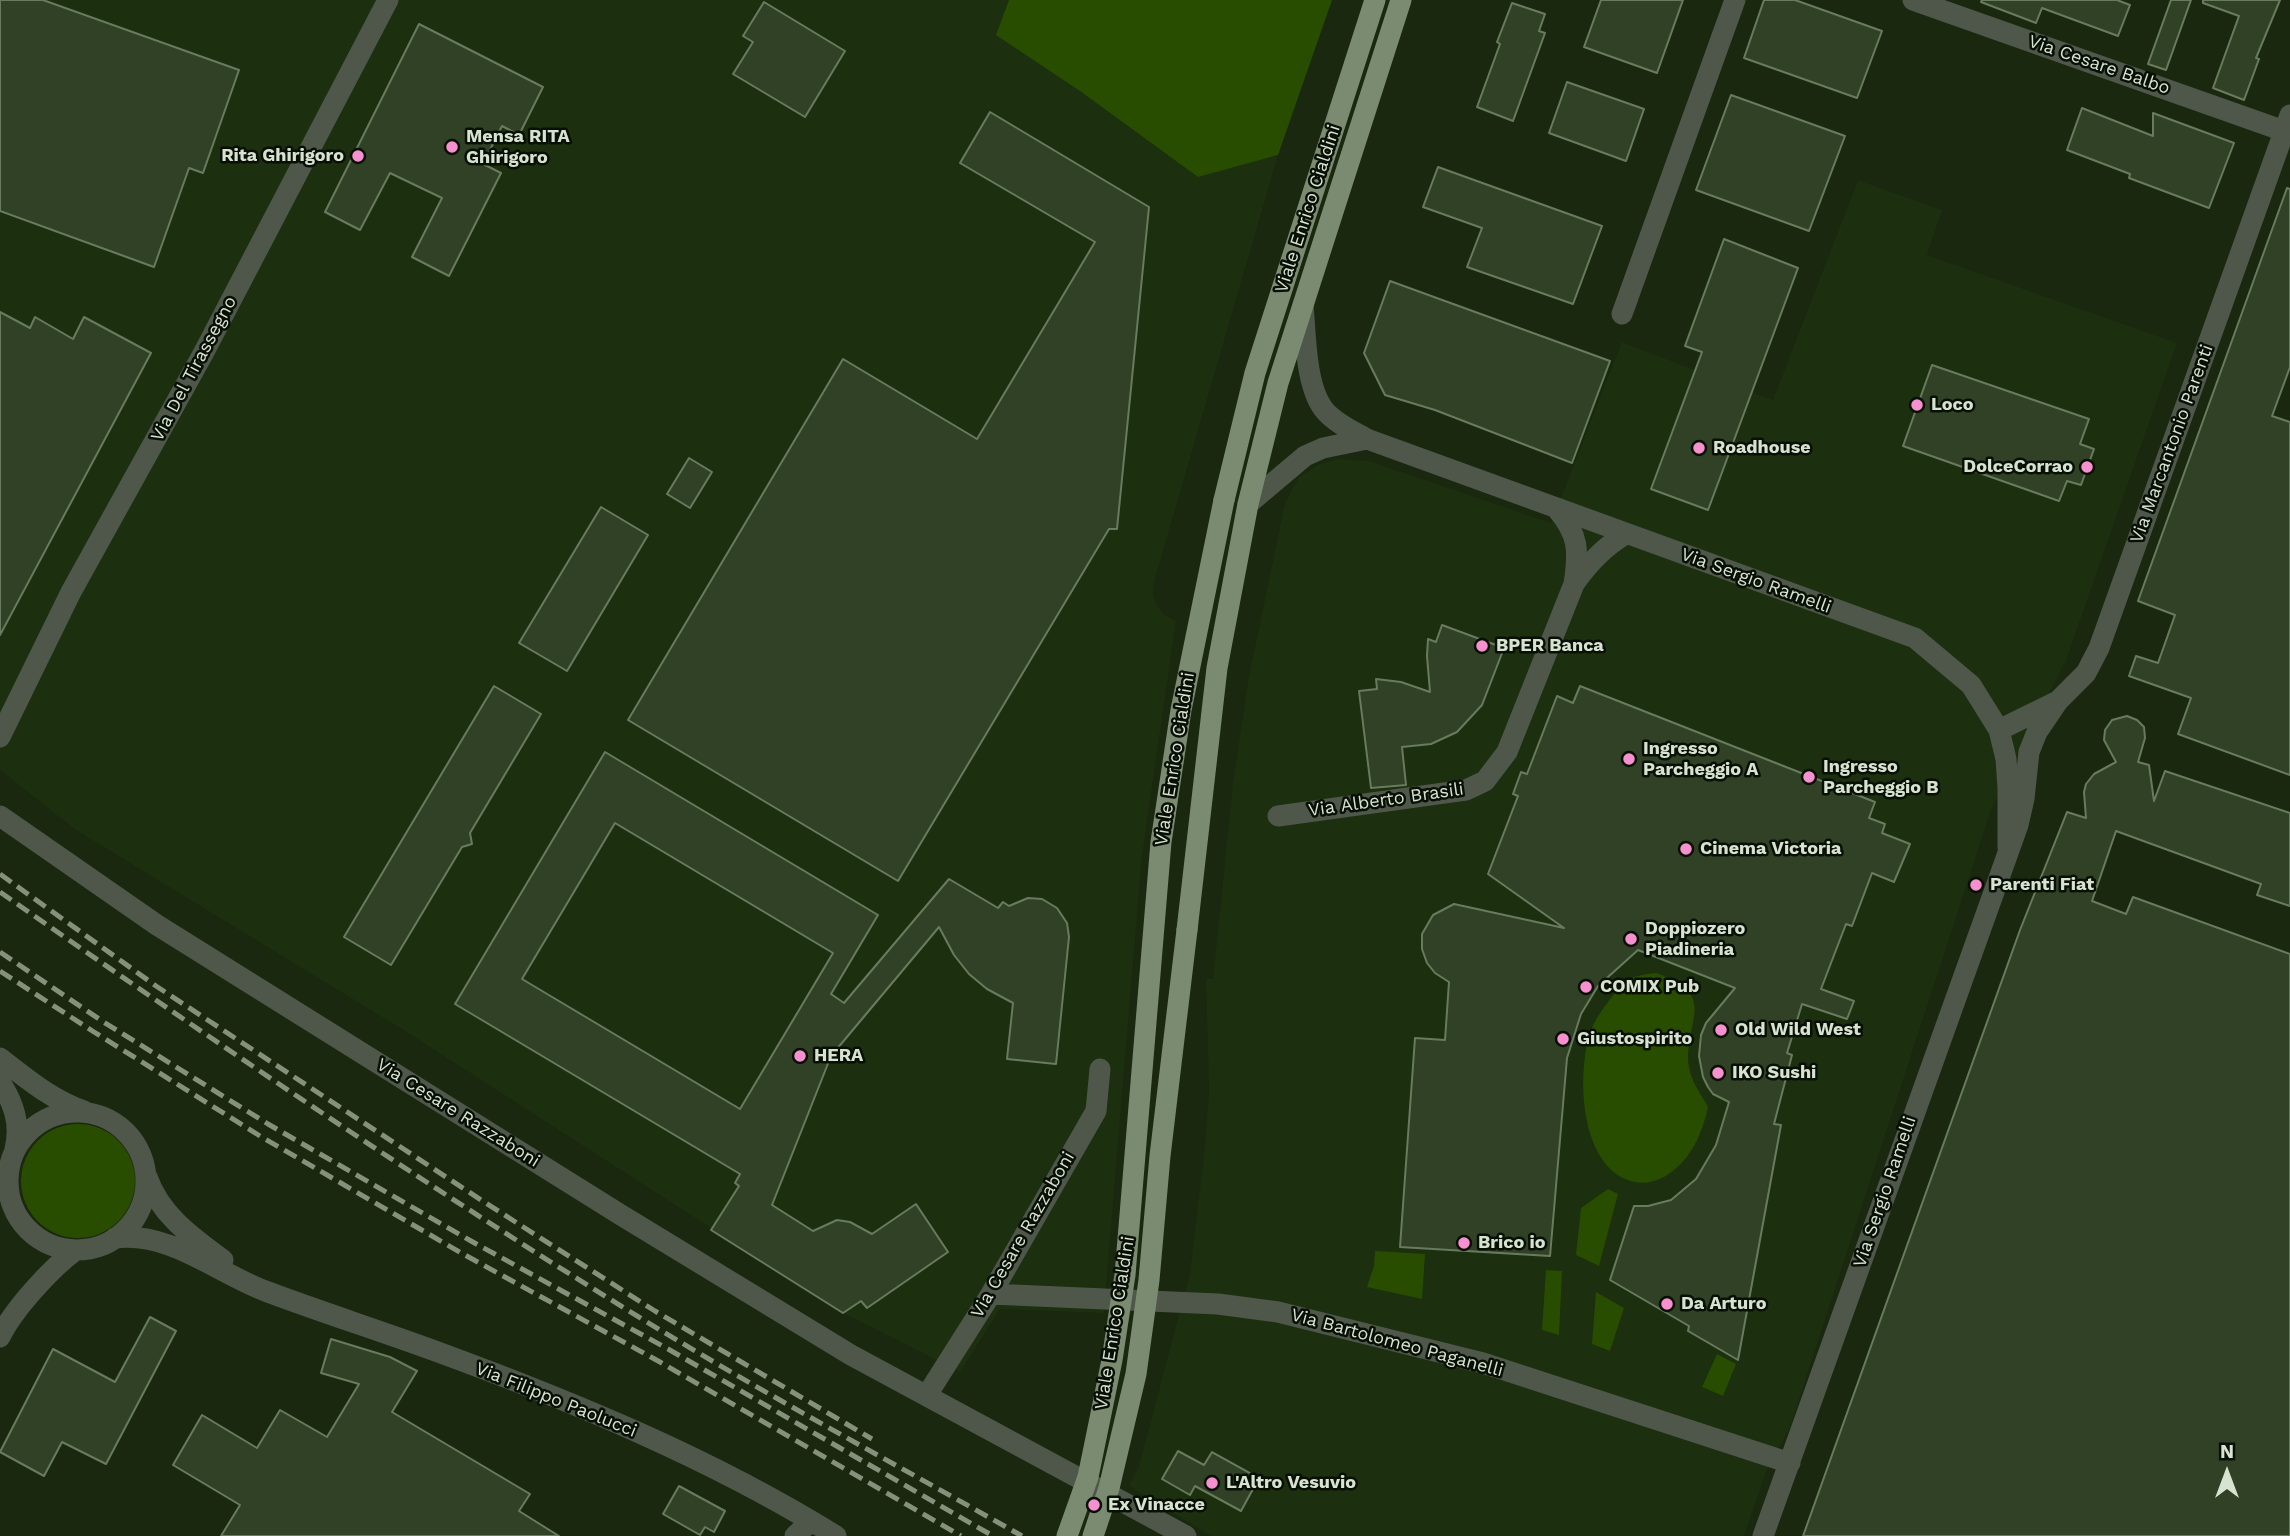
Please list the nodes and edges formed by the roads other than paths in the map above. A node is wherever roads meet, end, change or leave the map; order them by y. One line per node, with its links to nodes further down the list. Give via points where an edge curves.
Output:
1 (388, 0): 16 (street, Via Del Tirassegno, via 210,340 71,592)
2 (1375, 0): 38 (main road, Viale Enrico Cialdini, bridge, via 1255,373 1181,710 1161,842 1125,1275 1088,1476)
3 (1401, 0): 7 (main road, Viale Enrico Cialdini)
4 (1735, 0): 8 (street)
5 (1913, 0): 6 (street, Via Cesare Balbo)
6 (2287, 123): 14 (street, Via Marcantonio Parenti, via 2099,648 2087,673)
7 (1303, 305): 9 (street, Via Sergio Ramelli, via 1317,400 1341,424); 10 (main road, Viale Enrico Cialdini)
8 (1622, 314)
9 (1367, 439): 10 (street, via 1306,456); 11 (street, Via Sergio Ramelli)
10 (1248, 504): 39 (main road, Viale Enrico Cialdini, bridge, via 1211,714 1136,1374)
11 (1557, 509): 12 (street, Via Sergio Ramelli); 13 (street, Via Alberto Brasili, via 1573,530)
12 (1626, 534): 13 (street, Via Alberto Brasili, via 1613,541); 15 (street, Via Sergio Ramelli, via 1914,638 1971,685)
13 (1574, 584): 18 (street, Via Alberto Brasili, via 1507,752 1485,780 1466,790)
14 (2058, 701): 15 (street, Via Marcantonio Parenti); 19 (street, Via Sergio Ramelli, via 2036,732 2029,752 2024,799)
15 (2000, 730): 19 (street, Via Sergio Ramelli, via 2008,788)
16 (0, 737)
17 (0, 816): 33 (street, Via Cesare Razzaboni, via 157,925 805,1327)
18 (1278, 816)
19 (2008, 848): 34 (street, Via Sergio Ramelli)
20 (0, 1058): 23 (street, via 55,1098)
21 (1100, 1069): 31 (street, Via Cesare Razzaboni, via 1096,1111)
22 (0, 1082): 24 (street, via 17,1119 18,1134)
23 (99, 1116): 24 (street, via 82,1112 48,1118 22,1140); 25 (street, via 128,1135)
24 (7, 1165): 27 (street, via 11,1203)
25 (145, 1171): 28 (street, via 144,1200 137,1216); 30 (street, Via Filippo Paolucci, via 153,1195 167,1214)
26 (0, 1207): 27 (street)
27 (24, 1225): 29 (street, via 42,1241)
28 (115, 1238): 29 (street); 30 (street, Via Filippo Paolucci, via 130,1236 160,1243)
29 (76, 1250): 32 (street, via 58,1262)
30 (264, 1291): 35 (street, Via Filippo Paolucci, via 593,1412)
31 (991, 1294): 33 (street, Via Cesare Razzaboni); 34 (street, Via Bartolomeo Paganelli, via 1219,1304 1278,1312 1483,1363)
32 (3, 1330)
33 (927, 1395): 40 (street, Via Cesare Razzaboni)
34 (1790, 1463): 41 (street, Via Sergio Ramelli)
35 (811, 1521): 36 (street); 37 (street, Via Filippo Paolucci)
36 (796, 1536)
37 (836, 1536)
38 (1067, 1536)
39 (1093, 1536)
40 (1186, 1536)
41 (1763, 1536)

